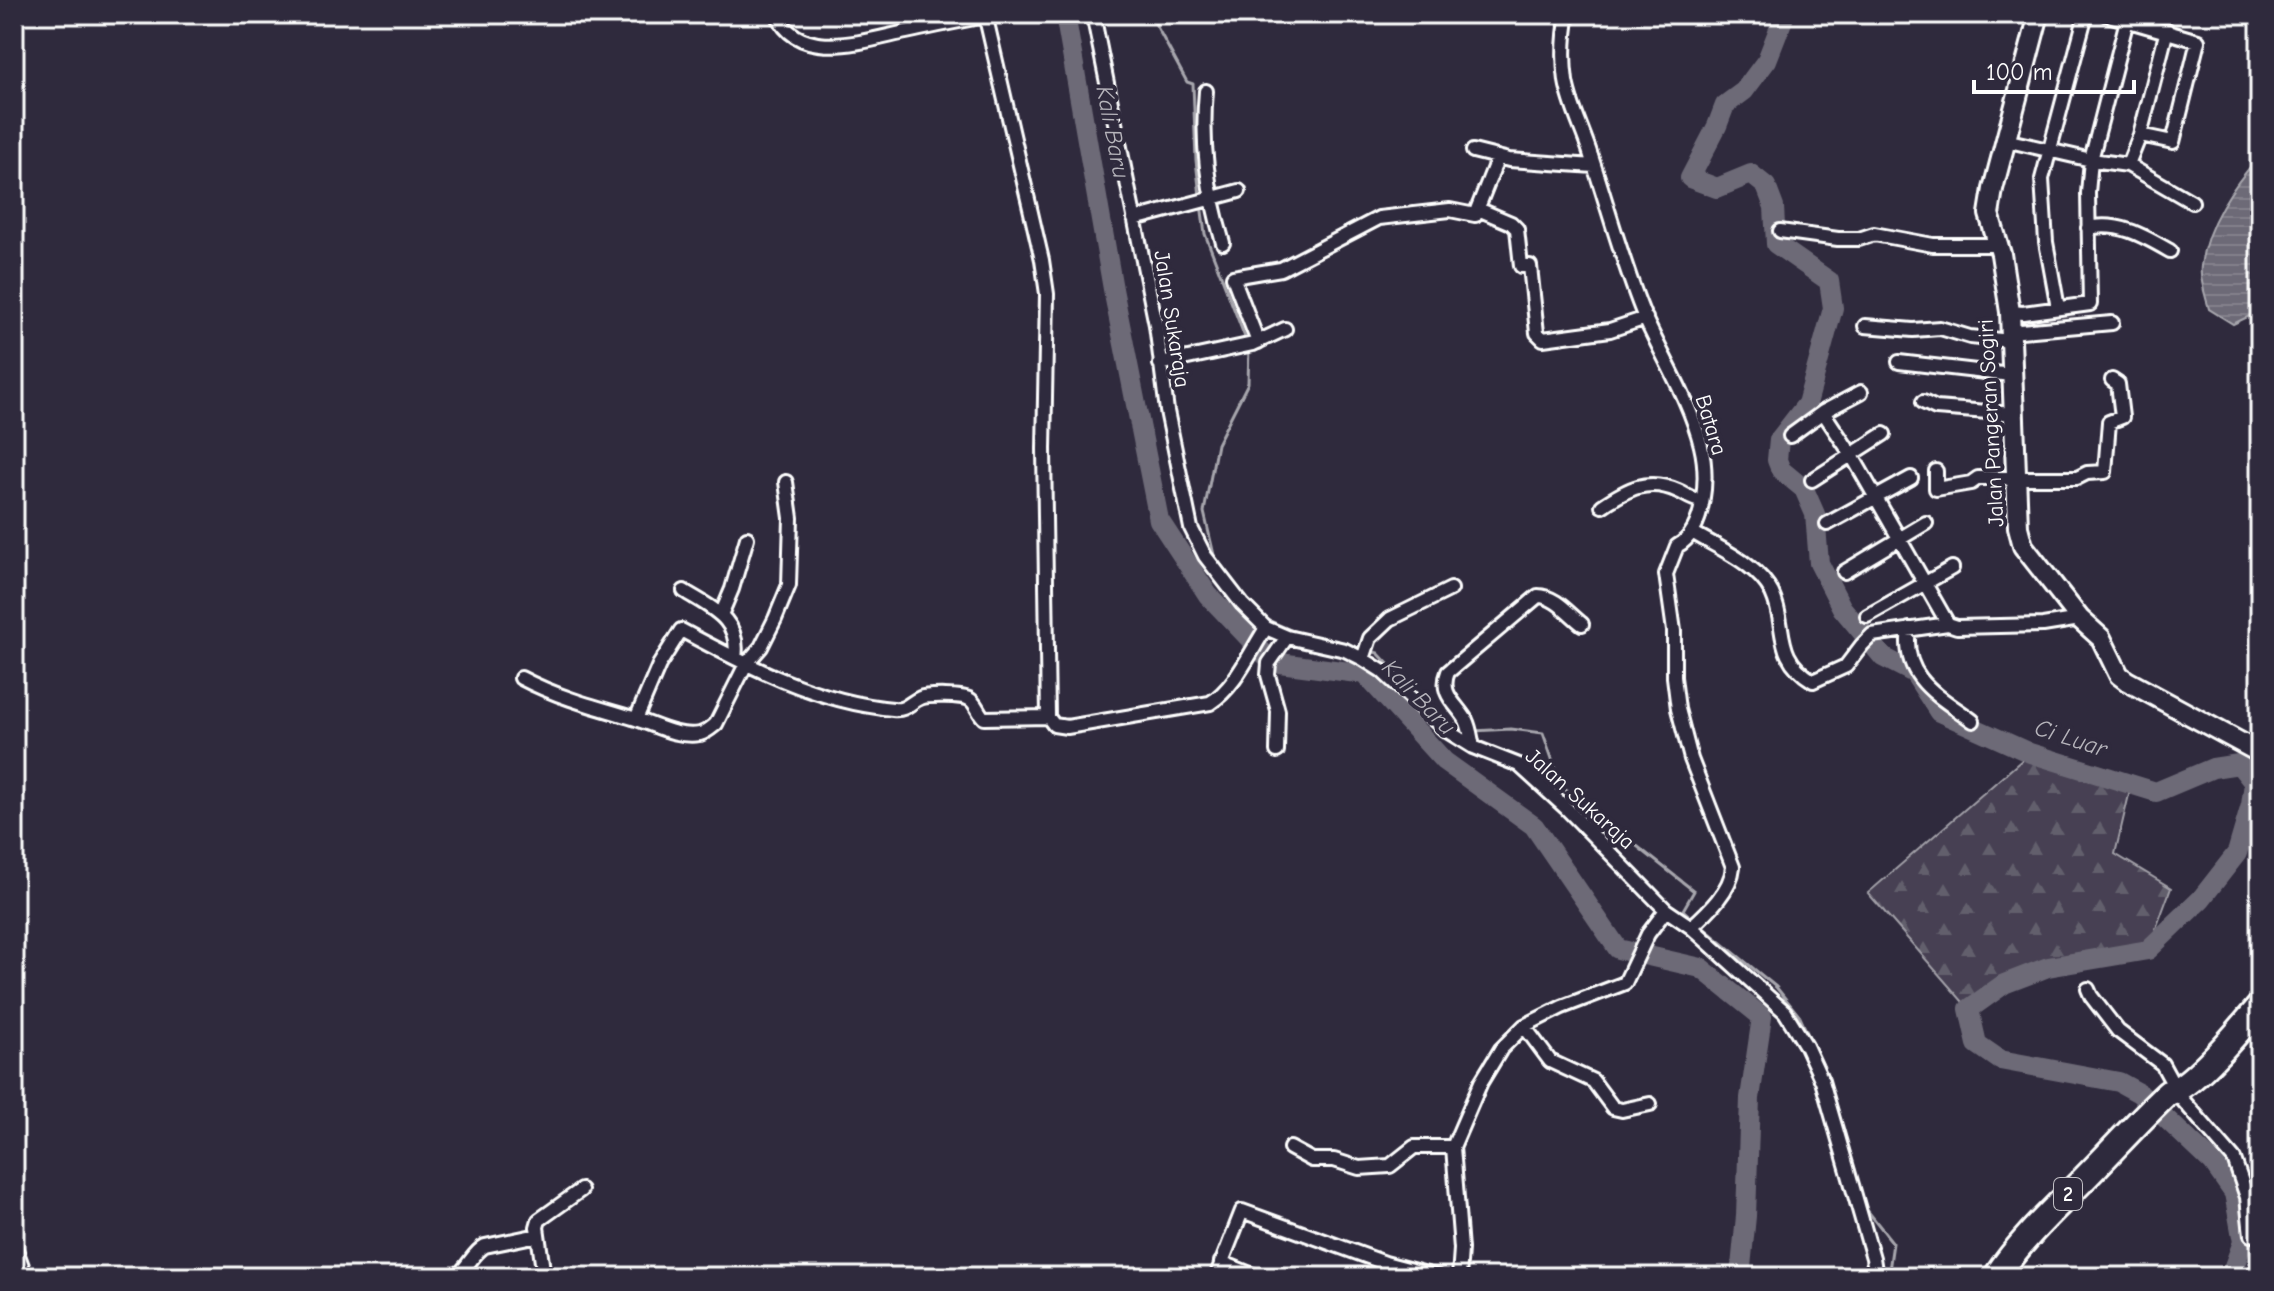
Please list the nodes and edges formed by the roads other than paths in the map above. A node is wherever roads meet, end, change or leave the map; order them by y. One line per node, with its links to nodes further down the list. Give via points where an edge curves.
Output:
1 (777, 14): 7 (street, via 798,38 832,45)
2 (1093, 14): 23 (street, Jalan Sukaraja)
3 (1568, 14): 18 (street, Batara, via 1566,82)
4 (2039, 14): 12 (street, Jalan Pangeran Sogiri)
5 (2086, 14): 13 (street)
6 (2105, 14): 8 (street)
7 (985, 15): 77 (street, via 1047,294)
8 (2127, 20): 9 (street); 16 (street)
9 (2167, 30): 11 (street); 11 (street, via 2198,41 2175,139 2170,143)
10 (1206, 91): 20 (street)
11 (2140, 135): 17 (street)
12 (2005, 140): 13 (street); 27 (street, Jalan Pangeran Sogiri, via 1989,214)
13 (2051, 149): 16 (street); 29 (street, via 2042,200)
14 (1473, 151): 15 (street)
15 (1498, 157): 18 (street); 22 (street)
16 (2091, 160): 17 (street); 24 (street)
17 (2128, 165): 21 (street)
18 (1594, 166): 31 (street, Batara)
19 (1239, 191): 20 (street)
20 (1204, 200): 23 (street); 26 (street)
21 (2192, 202)
22 (1477, 212): 31 (street, via 1517,229 1521,266 1530,266 1537,333 1543,339 1610,330); 36 (street, via 1379,218 1281,269 1233,277)
23 (1134, 219): 38 (street, Jalan Sukaraja)
24 (2088, 228): 28 (street, via 2115,226); 29 (street, via 2090,304)
25 (1780, 231): 27 (street, via 1838,239 1874,234 1933,245)
26 (1223, 243)
27 (1997, 245): 30 (street, Jalan Pangeran Sogiri)
28 (2170, 251)
29 (2058, 308): 30 (street)
30 (2010, 312): 35 (street, Jalan Pangeran Sogiri)
31 (1646, 318): 54 (street, Batara, via 1701,446 1706,483)
32 (2112, 323): 35 (street)
33 (1865, 326): 35 (street)
34 (1285, 329): 36 (street)
35 (2011, 337): 39 (street, Jalan Pangeran Sogiri)
36 (1252, 344): 38 (street)
37 (1899, 362): 39 (street)
38 (1160, 364): 72 (street, Jalan Sukaraja, via 1191,528 1205,556)
39 (2011, 375): 44 (street, Jalan Pangeran Sogiri)
40 (2112, 380): 49 (street, via 2118,384 2122,417 2109,422 2105,472 2077,478)
41 (1861, 392): 43 (street)
42 (1923, 402): 44 (street, via 1936,408)
43 (1823, 412): 46 (street); 47 (street)
44 (2014, 414): 49 (street, Jalan Pangeran Sogiri)
45 (1884, 434): 47 (street)
46 (1790, 436)
47 (1851, 454): 51 (street); 53 (street)
48 (1936, 471): 49 (street, via 1936,489 1978,478)
49 (2017, 477): 68 (street, Jalan Pangeran Sogiri, via 2023,546)
50 (1911, 478): 53 (street)
51 (1812, 480)
52 (786, 482): 75 (street, via 789,585 761,647)
53 (1874, 497): 57 (street); 60 (street)
54 (1701, 501): 55 (street, via 1648,484 1630,488); 58 (street, Batara)
55 (1602, 506)
56 (1926, 523): 60 (street)
57 (1827, 524)
58 (1692, 532): 71 (street, via 1762,580 1773,594 1787,656 1810,680 1846,666 1872,635); 84 (street, Batara, via 1677,546 1666,574 1674,677 1685,740 1733,867 1726,890)
59 (747, 538): 66 (street)
60 (1900, 539): 62 (street); 63 (street)
61 (1952, 568): 63 (street)
62 (1844, 572)
63 (1924, 582): 67 (street); 70 (street)
64 (1451, 589): 74 (street, via 1390,619 1370,638)
65 (684, 591): 66 (street)
66 (721, 615): 75 (street, via 735,636)
67 (1867, 616)
68 (2080, 619): 70 (street, via 2043,625); 82 (street, Jalan Pangeran Sogiri, via 2101,638 2119,675)
69 (1582, 624): 80 (street, via 1546,596 1538,596 1448,672 1445,690 1467,722)
70 (1948, 624): 71 (street)
71 (1909, 629): 79 (street, via 1909,653 1919,678)
72 (1263, 633): 73 (street, Jalan Sukaraja); 77 (street, via 1221,697 1210,703 1067,727 1054,725)
73 (1287, 637): 74 (street, Jalan Sukaraja); 81 (street, via 1269,663 1278,711)
74 (1364, 657): 80 (street, Jalan Sukaraja, via 1444,729)
75 (740, 661): 77 (street, via 850,704 897,710 923,696 966,698 984,718); 78 (street, via 709,731 678,733); 78 (street, via 681,630)
76 (521, 678): 78 (street)
77 (1048, 717)
78 (636, 719)
79 (1973, 721)
80 (1472, 742): 83 (street, Jalan Sukaraja, via 1519,765)
81 (1277, 751)
82 (2255, 751)
83 (1666, 910): 84 (street, Jalan Sukaraja); 88 (street, via 1625,983)
84 (1695, 923): 107 (street, Jalan Sukaraja, via 1785,1012 1806,1046 1822,1081)
85 (2260, 987): 89 (highway, 2)
86 (2088, 989): 89 (street, via 2118,1031 2162,1064)
87 (2260, 1006): 89 (highway, 2, via 2197,1074)
88 (1524, 1026): 90 (street, via 1550,1061 1593,1081 1613,1108); 91 (street, via 1501,1049 1481,1082)
89 (2171, 1090): 95 (street, via 2234,1159 2247,1197); 108 (highway, 2, via 2046,1216)
90 (1650, 1104)
91 (1453, 1147): 92 (street, via 1414,1147 1397,1162 1359,1168 1312,1160); 106 (street)
92 (1290, 1148)
93 (581, 1190): 94 (street, via 539,1220)
94 (538, 1235): 100 (street, via 479,1249); 101 (street)
95 (2251, 1235)
96 (14, 1244): 99 (street)
97 (1221, 1262): 98 (street, via 1239,1213 1246,1211); 102 (street); 103 (street)
98 (1385, 1263): 104 (street); 105 (street)
99 (26, 1277)
100 (455, 1277)
101 (544, 1277)
102 (1216, 1277)
103 (1258, 1277)
104 (1380, 1277)
105 (1438, 1277)
106 (1459, 1277)
107 (1876, 1277)
108 (1996, 1277)

